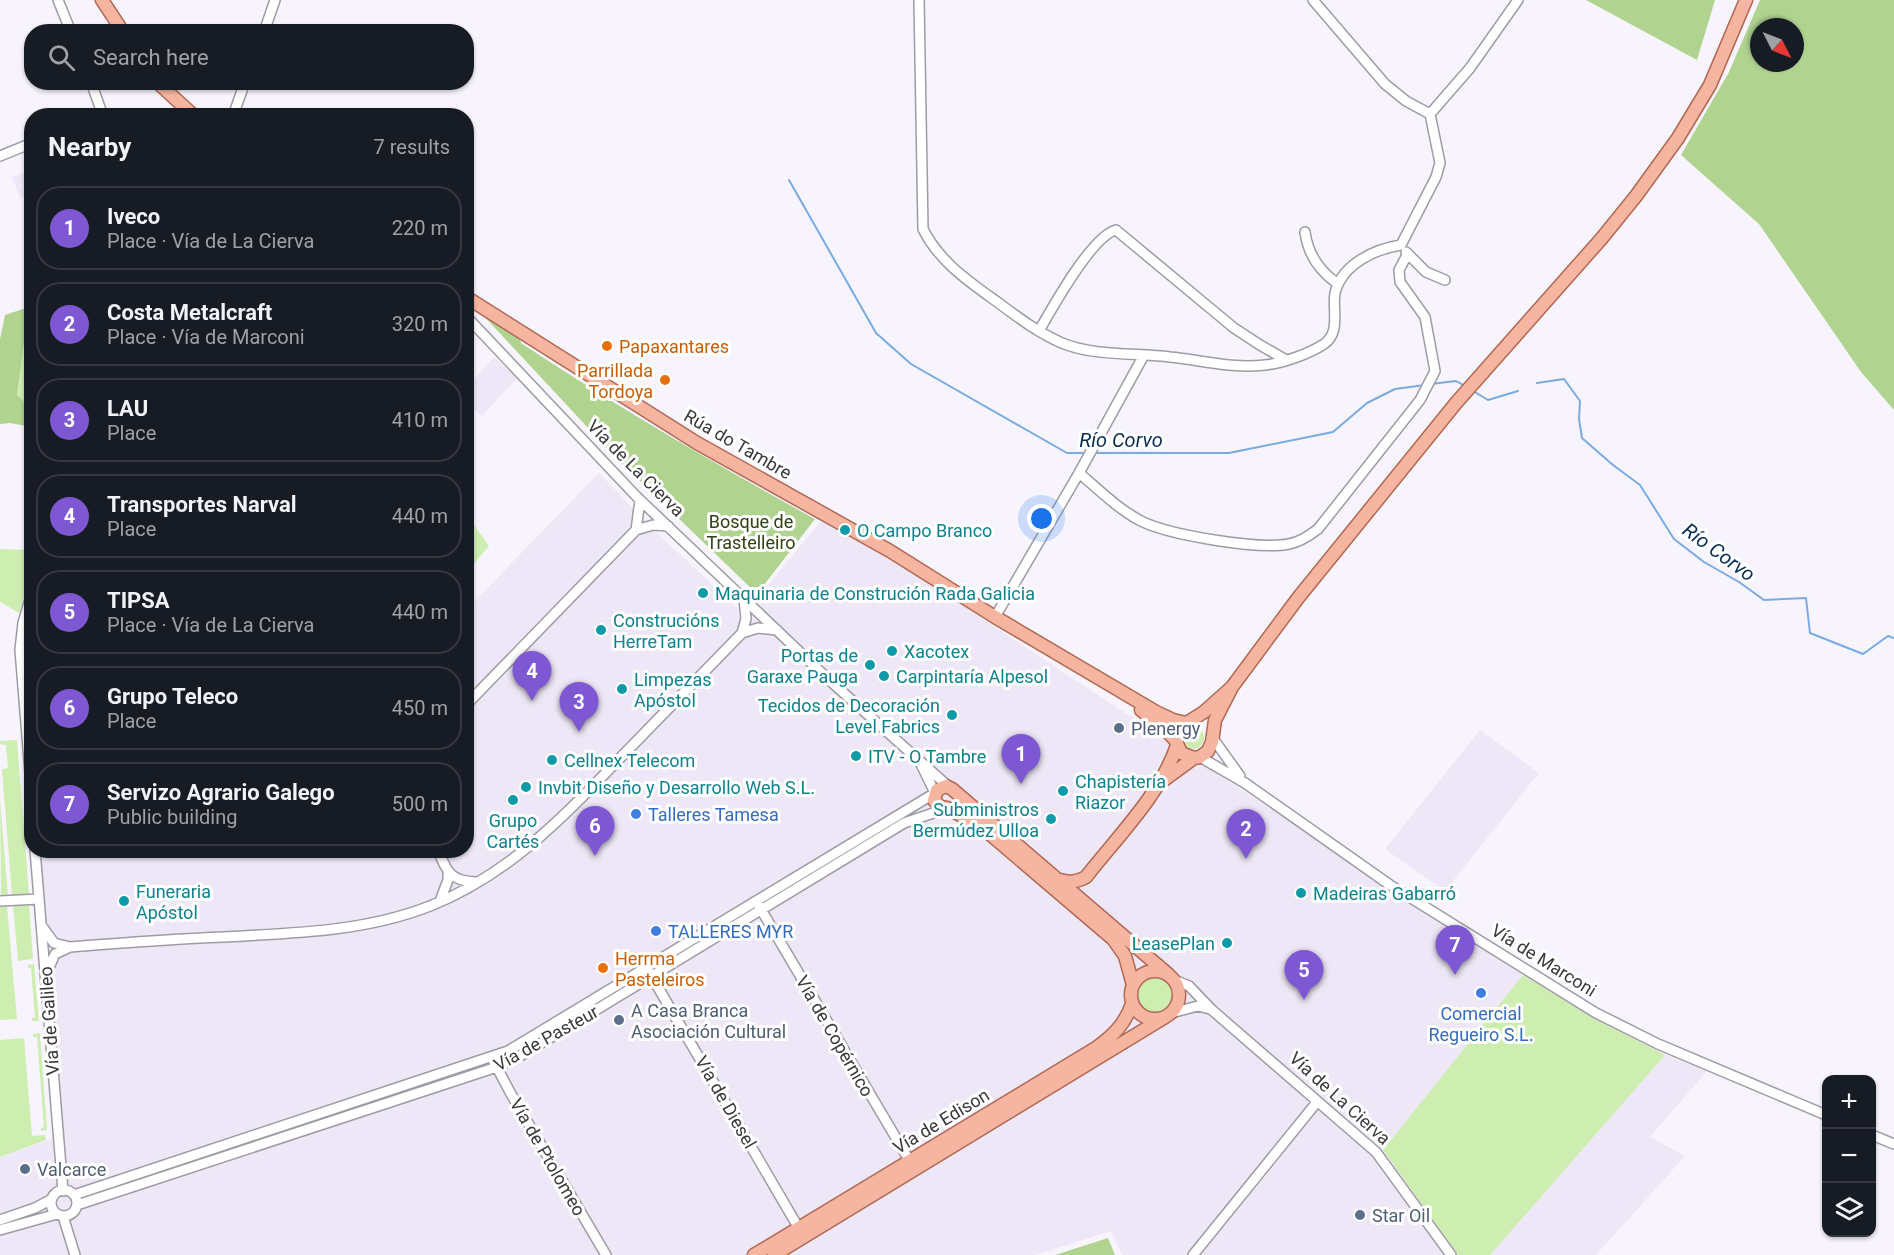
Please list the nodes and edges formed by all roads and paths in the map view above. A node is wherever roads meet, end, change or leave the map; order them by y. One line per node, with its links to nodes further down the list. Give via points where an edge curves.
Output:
1 (58, 0): 8 (street)
2 (102, 0): 9 (main road)
3 (275, 0): 10 (street)
4 (919, 0): 27 (street, via 923,229 953,268)
5 (1313, 0): 17 (street, via 1385,84)
6 (1518, 0): 17 (street, via 1470,68)
7 (1746, 0): 42 (main road, via 1710,85 1656,169 1602,238 1456,403 1298,598)
8 (68, 24)
9 (118, 24)
10 (267, 24)
11 (93, 90): 14 (street)
12 (166, 90): 15 (main road)
13 (242, 90): 16 (street)
14 (99, 108)
15 (185, 108)
16 (236, 108)
17 (1430, 114): 21 (street, via 1440,163)
18 (24, 146): 19 (street)
19 (0, 156)
20 (1305, 232): 24 (street, via 1309,253 1322,272)
21 (1401, 245): 22 (street); 24 (street, via 1368,255)
22 (1407, 255): 23 (street, via 1426,272); 30 (street, via 1399,270 1400,282 1425,317 1435,371 1420,400 1318,530 1306,538 1291,544 1251,546 1159,529 1129,514)
23 (1445, 279)
24 (1338, 284): 29 (street, via 1332,336 1324,344)
25 (474, 303): 37 (main road, Rúa do Tambre, via 697,443 891,551)
26 (474, 323): 31 (street, Vía de La Cierva)
27 (1039, 331): 28 (street, via 1064,344); 29 (street, via 1072,274 1105,236 1116,230 1234,328)
28 (1144, 355): 29 (street, via 1208,364 1264,365); 30 (street)
29 (1286, 360)
30 (1079, 473): 37 (street)
31 (640, 500): 32 (street, Vía de La Cierva); 34 (street)
32 (653, 512): 33 (street, Vía de La Cierva); 34 (street)
33 (668, 526): 34 (street); 35 (street, Vía de La Cierva)
34 (638, 527): 43 (street)
35 (744, 598): 36 (street, Vía de La Cierva); 39 (street)
36 (760, 614): 39 (street); 40 (street, Vía de La Cierva)
37 (995, 617): 41 (main road)
38 (24, 620): 44 (street, via 20,650)
39 (746, 629): 40 (street); 60 (street, via 556,824 519,855)
40 (777, 630): 49 (street, Vía de La Cierva)
41 (1112, 687): 45 (main road, via 1164,716); 47 (main road, via 1165,729)
42 (1232, 687): 45 (main road); 46 (main road, via 1215,720)
43 (474, 697)
44 (24, 701)
45 (1189, 722): 46 (main road, via 1202,723); 47 (main road, via 1178,730)
46 (1212, 736): 48 (main road, via 1210,747); 50 (street, Vía de Marconi)
47 (1176, 743): 48 (main road, via 1181,753); 51 (main road)
48 (1197, 757): 50 (street, Vía de Marconi); 51 (main road)
49 (920, 759): 52 (street, Vía de La Cierva); 53 (street, Vía de La Cierva)
50 (1245, 783): 84 (street, Vía de Marconi, via 1390,885 1606,1019)
51 (1157, 787): 58 (main road)
52 (952, 789): 53 (main road, via 942,787); 54 (main road, via 955,802); 59 (main road, Vía de La Cierva)
53 (935, 793): 54 (main road, via 937,806); 66 (street, Vía de Pasteur)
54 (947, 808): 66 (street, Vía de Pasteur, via 904,823); 77 (main road, via 984,829 1113,939 1125,956)
55 (36, 858): 62 (street, Vía de Galileo)
56 (442, 858): 57 (street)
57 (450, 877): 60 (street); 61 (street, via 451,887); 64 (street)
58 (1086, 877): 59 (main road, via 1079,881); 65 (main road)
59 (1059, 880): 65 (main road, Vía de La Cierva)
60 (477, 882): 61 (street)
61 (458, 892): 64 (street)
62 (39, 898): 63 (street); 67 (street, Vía de Galileo)
63 (0, 901)
64 (440, 901): 70 (street, via 390,919 349,927)
65 (1087, 903): 76 (main road, Vía de La Cierva)
66 (759, 906): 73 (street, Vía de Pasteur); 75 (street, Vía de Pasteur); 87 (street, Vía de Copérnico)
67 (42, 925): 68 (street, Vía de Galileo); 69 (street)
68 (43, 941): 69 (street); 72 (street, Vía de Galileo)
69 (54, 943): 70 (street); 71 (street)
70 (69, 946): 71 (street)
71 (55, 954): 72 (street); 74 (street)
72 (44, 957): 74 (street, Vía de Galileo)
73 (646, 967): 75 (street, Vía de Diesel); 81 (street, Vía de Pasteur)
74 (45, 975): 88 (street, Vía de Galileo)
75 (652, 977): 82 (street, Vía de Pasteur); 95 (street, Vía de Diesel)
76 (1172, 977): 77 (main road, via 1149,971); 79 (street, Vía de La Cierva, via 1189,986); 80 (main road, via 1179,997)
77 (1133, 985): 78 (main road)
78 (1132, 1004): 80 (main road, via 1142,1016 1157,1019); 87 (main road, Vía de Edison, via 1124,1023 1096,1048)
79 (1212, 1010): 80 (street, via 1198,1006); 83 (street, Vía de La Cierva)
80 (1168, 1015): 87 (main road, Vía de Edison)
81 (492, 1058): 82 (street, Vía de Ptolomeo); 89 (street, Vía de Pasteur)
82 (496, 1067): 91 (street, Vía de Pasteur); 97 (street, Vía de Ptolomeo)
83 (1317, 1102): 100 (street); 101 (street, Vía de La Cierva, via 1376,1152)
84 (1822, 1113)
85 (1876, 1137): 86 (street)
86 (1894, 1144)
87 (912, 1165): 95 (main road, Vía de Edison)
88 (63, 1191): 89 (street); 90 (street)
89 (74, 1195): 91 (street)
90 (52, 1200): 92 (street, via 52,1207); 93 (street)
91 (77, 1205): 92 (street, via 70,1215)
92 (60, 1215): 94 (street); 96 (street)
93 (0, 1220)
94 (0, 1230)
95 (801, 1232): 98 (main road, Vía de Edison); 99 (main road, Vía de Edison)
96 (75, 1255)
97 (606, 1255)
98 (754, 1255)
99 (774, 1255)
100 (1192, 1255)
101 (1451, 1255)

